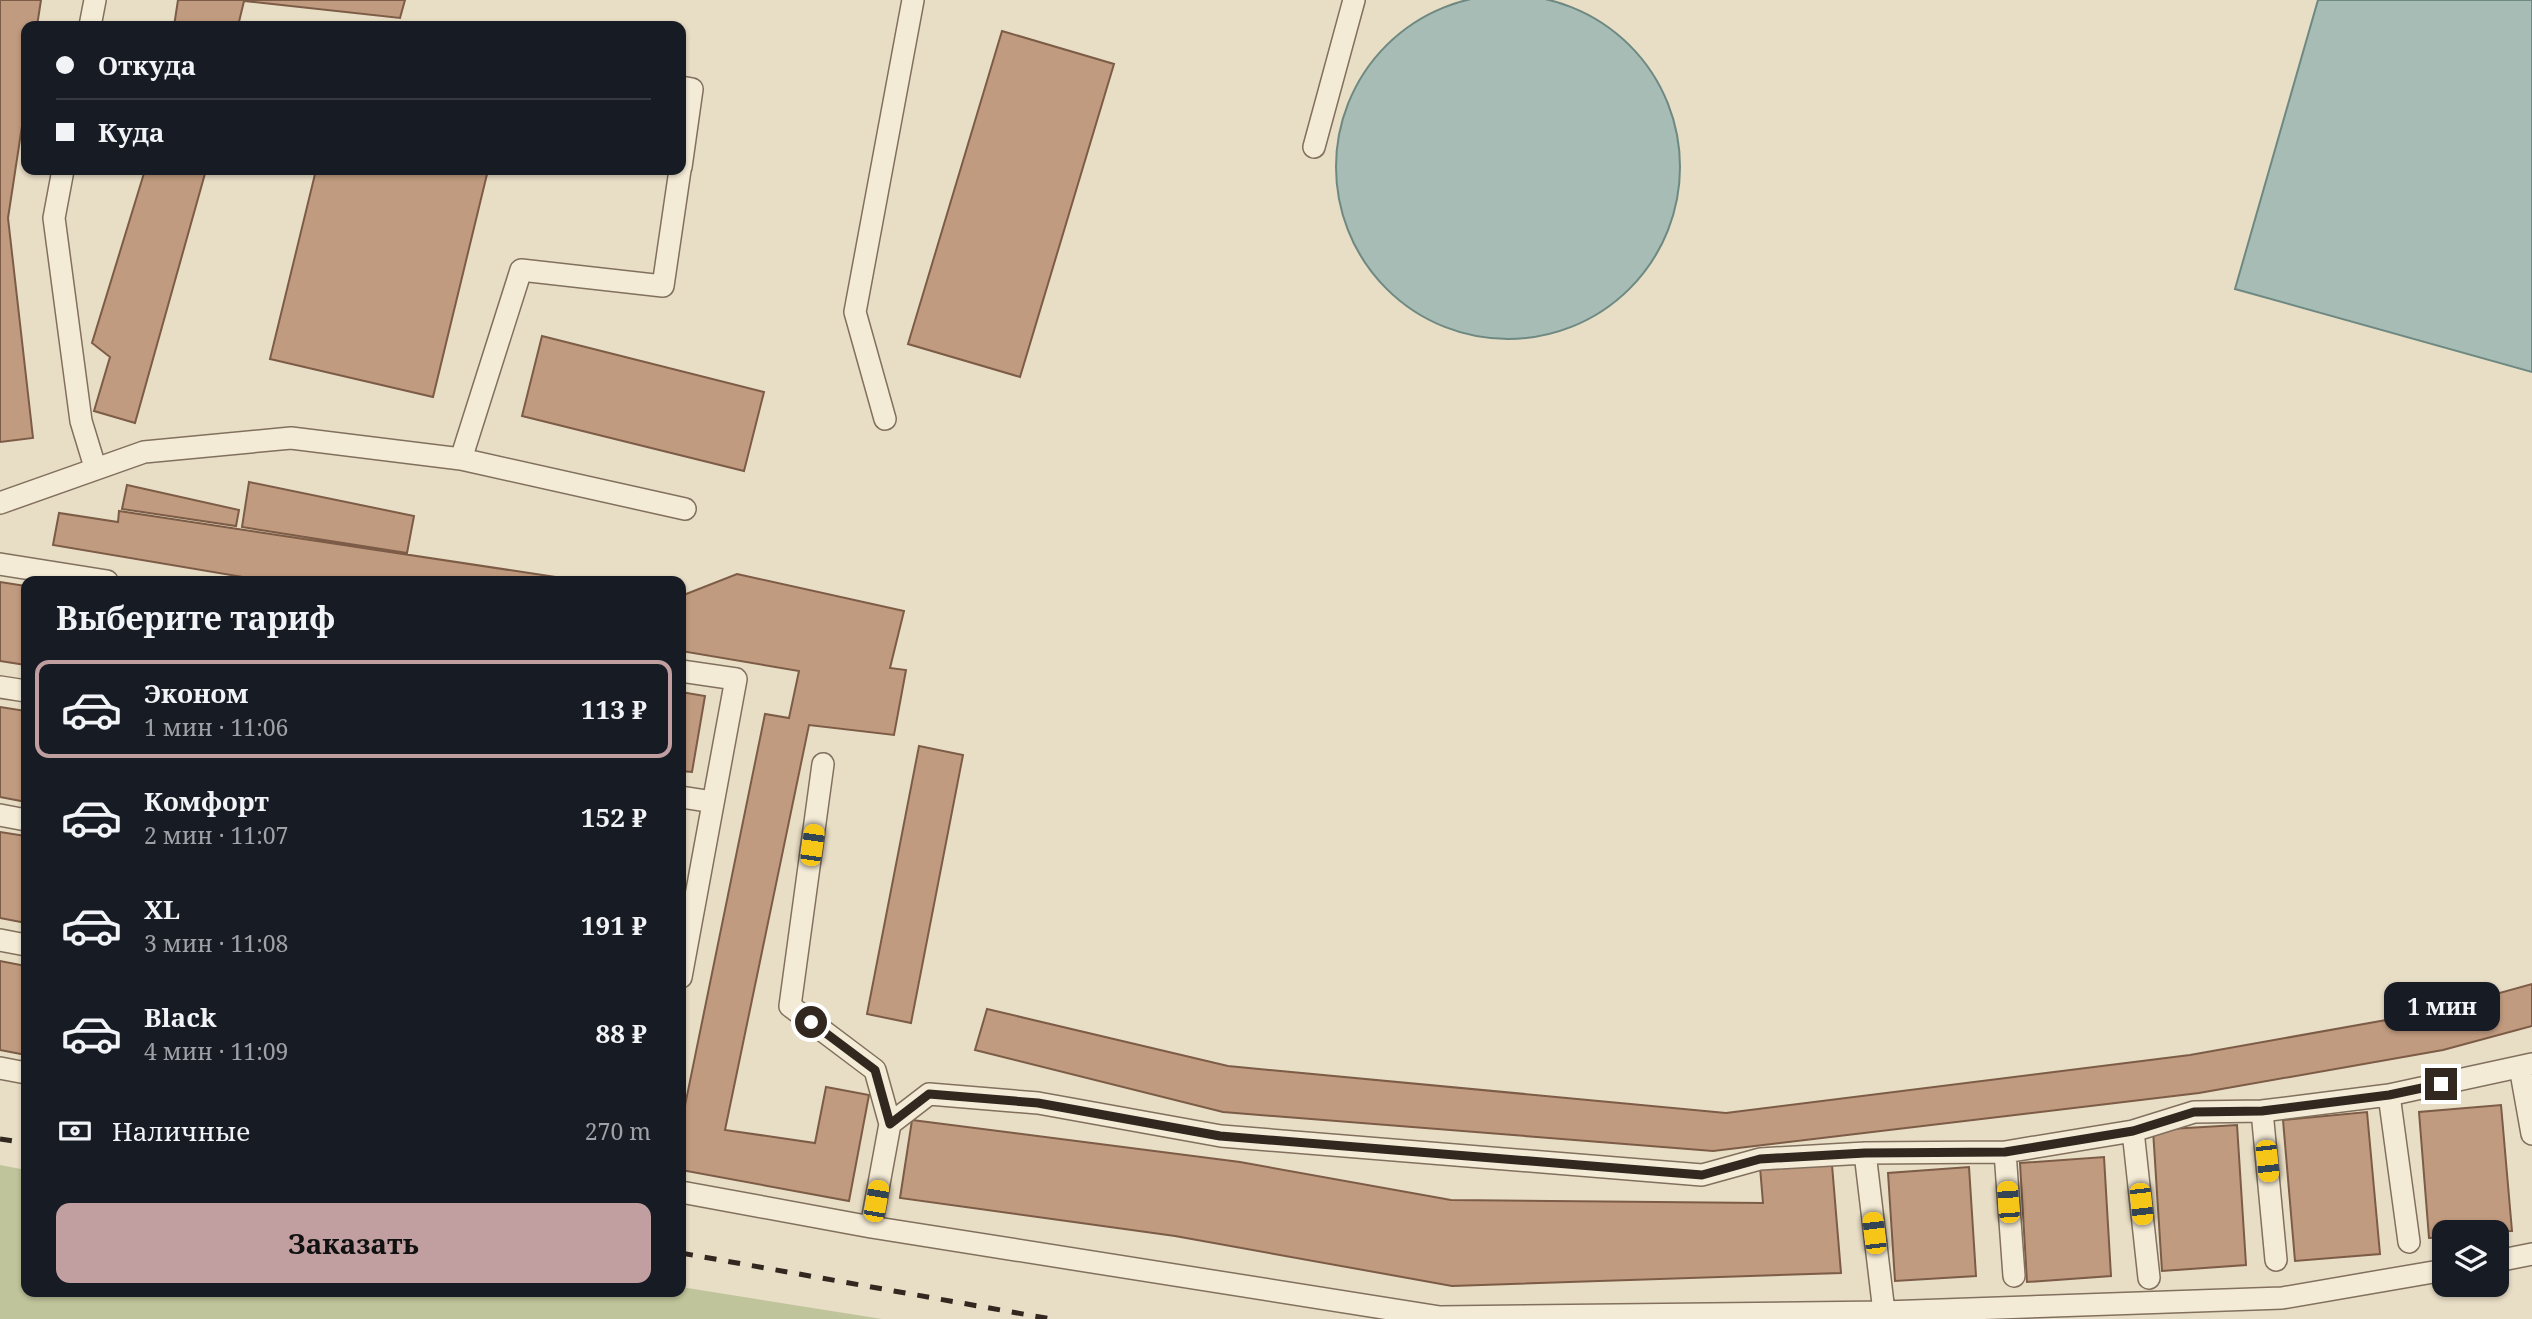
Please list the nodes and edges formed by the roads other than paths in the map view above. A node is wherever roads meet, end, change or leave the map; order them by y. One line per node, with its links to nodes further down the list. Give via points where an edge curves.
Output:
1 (95, 0): 4 (lane)
2 (914, 0): 10 (lane, via 855,312)
3 (1354, 0): 7 (lane)
4 (91, 21)
5 (686, 88): 6 (lane, via 692,89)
6 (686, 132)
7 (1314, 147)
8 (62, 175): 12 (lane, via 54,218 81,421)
9 (680, 175): 11 (lane, via 663,286 521,270)
10 (885, 419)
11 (461, 459): 12 (lane, via 291,438 144,452); 14 (lane)
12 (95, 467): 13 (lane)
13 (0, 503)
14 (685, 509)
15 (0, 564): 16 (lane)
16 (76, 576)
17 (686, 672): 22 (lane, via 736,679)
18 (0, 687): 19 (lane)
19 (21, 690)
20 (823, 764): 33 (lane, via 790,1006 875,1070)
21 (686, 798): 22 (lane)
22 (713, 803): 25 (lane)
23 (0, 815): 24 (lane)
24 (21, 819)
25 (686, 925)
26 (0, 940): 27 (lane)
27 (21, 944)
28 (2526, 1066): 31 (lane); 35 (lane)
29 (0, 1068): 30 (lane)
30 (21, 1072)
31 (2389, 1095): 32 (lane); 40 (lane)
32 (2262, 1111): 34 (lane, via 2194,1112); 43 (lane)
33 (890, 1124): 37 (lane, via 929,1094 1038,1103 1220,1136 1702,1175 1760,1159); 39 (lane)
34 (2133, 1131): 36 (lane); 46 (lane)
35 (2532, 1134)
36 (2005, 1152): 37 (lane); 45 (lane)
37 (1865, 1153): 47 (lane)
38 (686, 1193): 39 (lane)
39 (871, 1227): 47 (lane, via 1440,1317)
40 (2409, 1242)
41 (2532, 1254): 42 (lane)
42 (2509, 1259)
43 (2276, 1261)
44 (2432, 1272): 47 (lane, via 2282,1298)
45 (2014, 1276)
46 (2149, 1278)
47 (1884, 1312)

